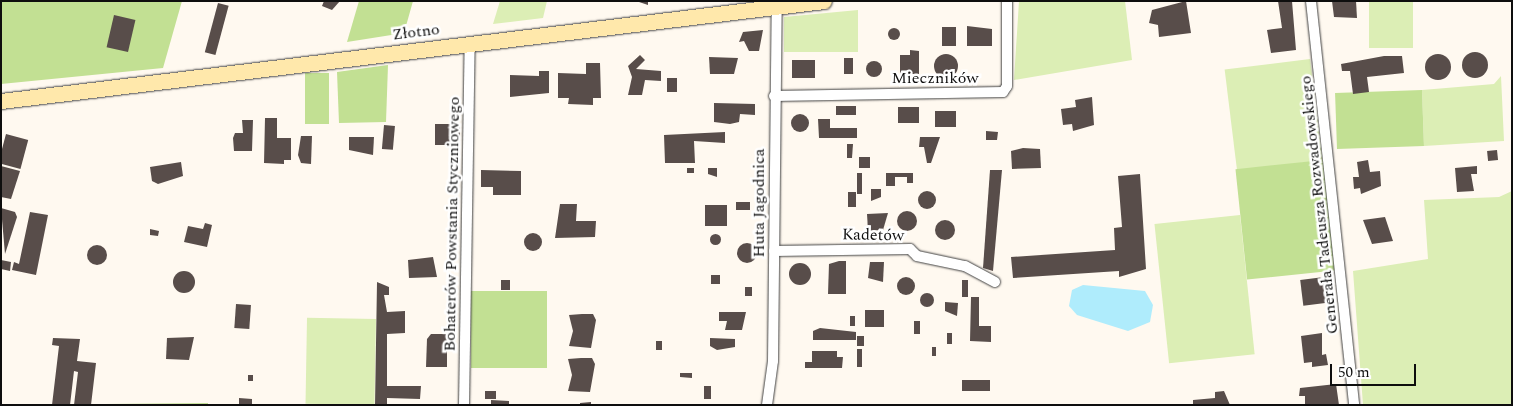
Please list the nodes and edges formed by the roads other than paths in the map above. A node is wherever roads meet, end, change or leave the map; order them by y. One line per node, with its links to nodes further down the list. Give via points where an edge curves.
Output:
1 (824, 1): 4 (street, Złotno)
2 (1007, 1): 6 (street, Mieczników, via 1003,92)
3 (1311, 1): 12 (street, Generała Tadeusza Rozwadowskiego)
4 (776, 4): 5 (street, Złotno); 6 (street, Huta Jagodnica)
5 (470, 43): 7 (street, Złotno); 10 (street, Bohaterów Powstania Styczniowego)
6 (774, 96): 8 (street, Huta Jagodnica)
7 (7, 100)
8 (774, 251): 9 (street, Kadetów, via 910,249 917,256 965,266); 11 (street, Huta Jagodnica, via 773,361)
9 (995, 282)
10 (464, 405)
11 (767, 405)
12 (1354, 405)

